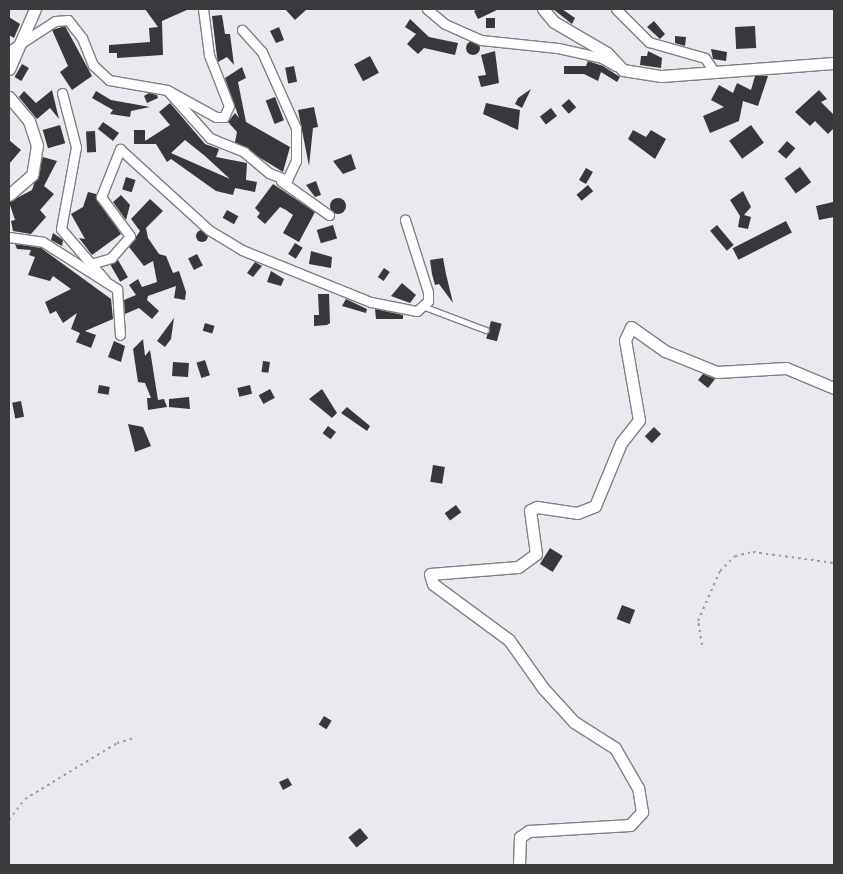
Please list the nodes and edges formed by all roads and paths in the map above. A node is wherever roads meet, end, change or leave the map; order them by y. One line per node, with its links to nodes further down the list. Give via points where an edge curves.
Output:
1 (35, 9): 7 (street)
2 (203, 9): 13 (street, via 209,55 227,98 228,113 216,117)
3 (427, 9): 11 (street, via 445,24 481,40 558,48 602,58)
4 (543, 9): 11 (street, via 554,22 607,53)
5 (616, 9): 12 (street, via 649,42 705,58)
6 (242, 30): 16 (street, via 262,52 296,128 296,161 287,180)
7 (21, 44): 8 (street); 10 (street); 13 (street, via 55,21 68,20 82,38 93,65 109,80)
8 (9, 51)
9 (834, 63): 12 (street)
10 (9, 69)
11 (623, 70): 12 (street, via 662,76)
12 (715, 73)
13 (167, 90): 16 (street, via 210,138 252,157)
14 (62, 94): 21 (street, via 76,147 61,228)
15 (9, 97): 17 (street, via 29,122 38,145 32,175)
16 (281, 181): 18 (street)
17 (9, 195)
18 (329, 215)
19 (405, 220): 23 (street, via 425,277)
20 (9, 237): 22 (street, via 43,242)
21 (94, 263): 22 (street); 23 (street, via 111,258 130,236 102,197 120,149 210,230 242,250 379,304 417,311)
22 (105, 280): 25 (street, via 117,289)
23 (424, 307): 24 (lane)
24 (486, 330)
25 (120, 335)
26 (834, 388): 31 (street, via 786,368 718,372 665,351 631,328 625,340 639,420 621,443 595,506 577,513 530,510 536,554 518,567 430,574 433,584 509,640 543,688 574,722 616,748 638,788 642,812 630,825 529,831 520,837)
27 (834, 563): 28 (path, via 753,552 735,556 720,571 698,621)
28 (702, 645)
29 (134, 738): 30 (path, via 117,743 25,799)
30 (9, 820)
31 (519, 865)

